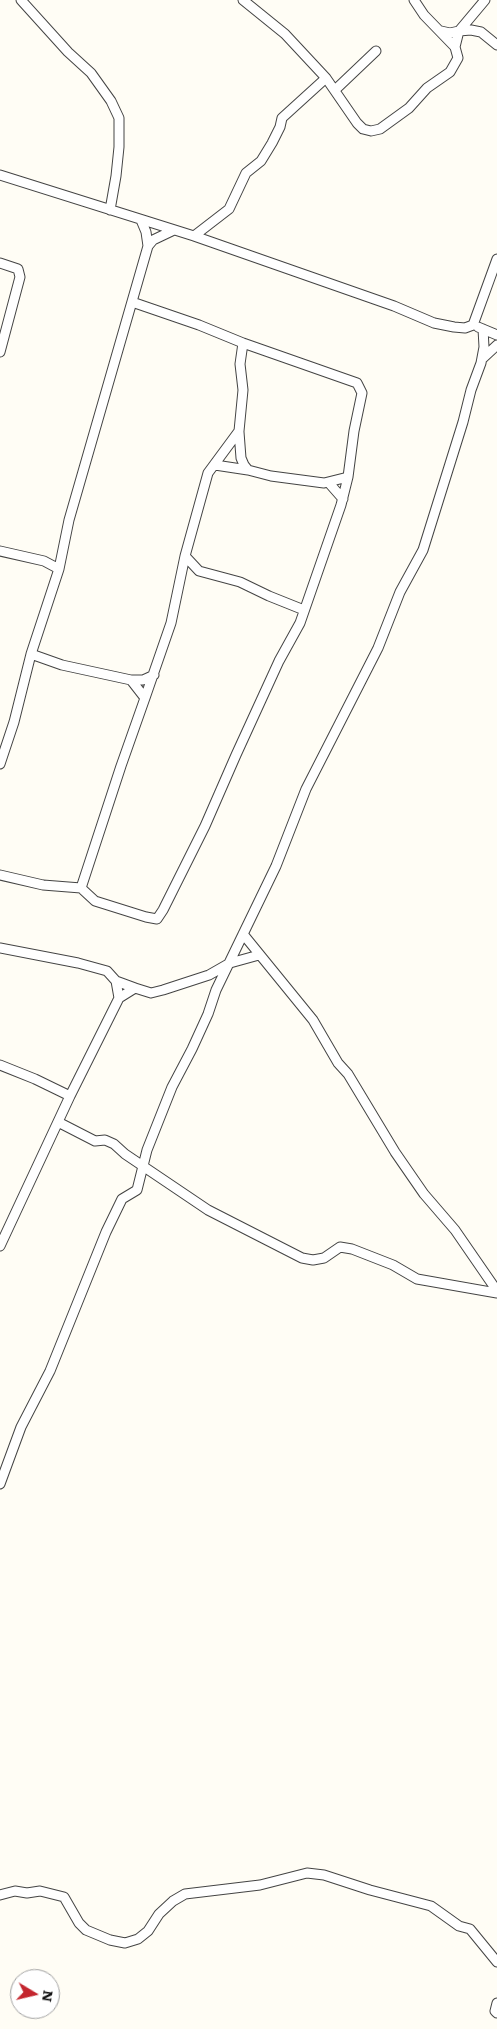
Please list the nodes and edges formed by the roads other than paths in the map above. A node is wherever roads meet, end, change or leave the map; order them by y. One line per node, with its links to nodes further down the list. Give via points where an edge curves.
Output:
1 (21, 0): 13 (street, via 91,73 119,118 119,148)
2 (243, 0): 10 (street, via 285,34)
3 (414, 0): 5 (street)
4 (485, 0): 6 (street)
5 (441, 31): 6 (street, via 450,34); 8 (street)
6 (459, 31): 7 (street, via 481,32); 8 (street)
7 (497, 45)
8 (455, 47): 11 (street, via 458,58 450,72 380,129 363,129)
9 (376, 51): 11 (street)
10 (326, 78): 11 (street); 16 (street, via 282,118 272,143 261,161 246,173 229,209)
11 (335, 90)
12 (0, 175): 13 (street)
13 (110, 210): 14 (street)
14 (141, 220): 15 (street); 17 (street)
15 (174, 230): 16 (street); 17 (street)
16 (194, 236): 21 (street, via 434,323 465,328)
17 (148, 246): 20 (street)
18 (497, 259): 21 (street)
19 (0, 263): 26 (street, via 18,269 20,277)
20 (132, 302): 24 (street); 36 (street, via 68,520)
21 (473, 325): 22 (street)
22 (483, 329): 23 (street); 27 (street)
23 (497, 335)
24 (243, 343): 28 (street); 31 (street, via 357,383 362,393)
25 (497, 345): 27 (street)
26 (0, 352)
27 (482, 359): 45 (street, via 423,550 400,592 378,648 306,789 276,866)
28 (239, 431): 29 (street); 30 (street, via 241,458)
29 (214, 465): 30 (street); 35 (street, via 208,473)
30 (248, 470): 32 (street)
31 (348, 477): 32 (street); 33 (street)
32 (329, 483): 33 (street)
33 (343, 499): 37 (street)
34 (0, 551): 36 (street, via 44,561)
35 (185, 556): 37 (street, via 199,570 240,582); 39 (street, via 171,623)
36 (59, 569): 38 (street)
37 (304, 610): 44 (street, via 205,826 157,919 95,901)
38 (31, 654): 40 (street, via 62,665); 42 (street)
39 (154, 675): 40 (street, via 143,680); 41 (street)
40 (131, 680): 41 (street)
41 (146, 698): 44 (street, via 120,766)
42 (0, 764)
43 (0, 875): 44 (street, via 44,885)
44 (81, 888)
45 (243, 934): 47 (street); 48 (street)
46 (0, 948): 49 (street, via 106,971)
47 (259, 955): 48 (street); 57 (street, via 313,1020 395,1152 424,1194 455,1230)
48 (230, 964): 50 (street, via 163,990 151,993); 55 (street, via 172,1087)
49 (116, 982): 50 (street); 51 (street)
50 (135, 988): 51 (street)
51 (119, 998): 53 (street)
52 (0, 1065): 53 (street)
53 (70, 1096): 54 (street)
54 (58, 1122): 55 (street, via 95,1141 105,1140 114,1144); 56 (street)
55 (142, 1166): 57 (street, via 208,1210 302,1258 324,1258 340,1247 352,1249 417,1279); 58 (street, via 137,1190 122,1199 106,1232 50,1372 21,1427)
56 (0, 1246)
57 (497, 1292)
58 (0, 1484)
59 (0, 1895): 60 (street, via 40,1891 64,1898 78,1923 86,1930 125,1943 148,1931 159,1914 185,1894 260,1885 307,1873 324,1875 431,1906 459,1926 470,1929)
60 (497, 1962)
61 (497, 2003): 62 (street)
62 (497, 2013)

